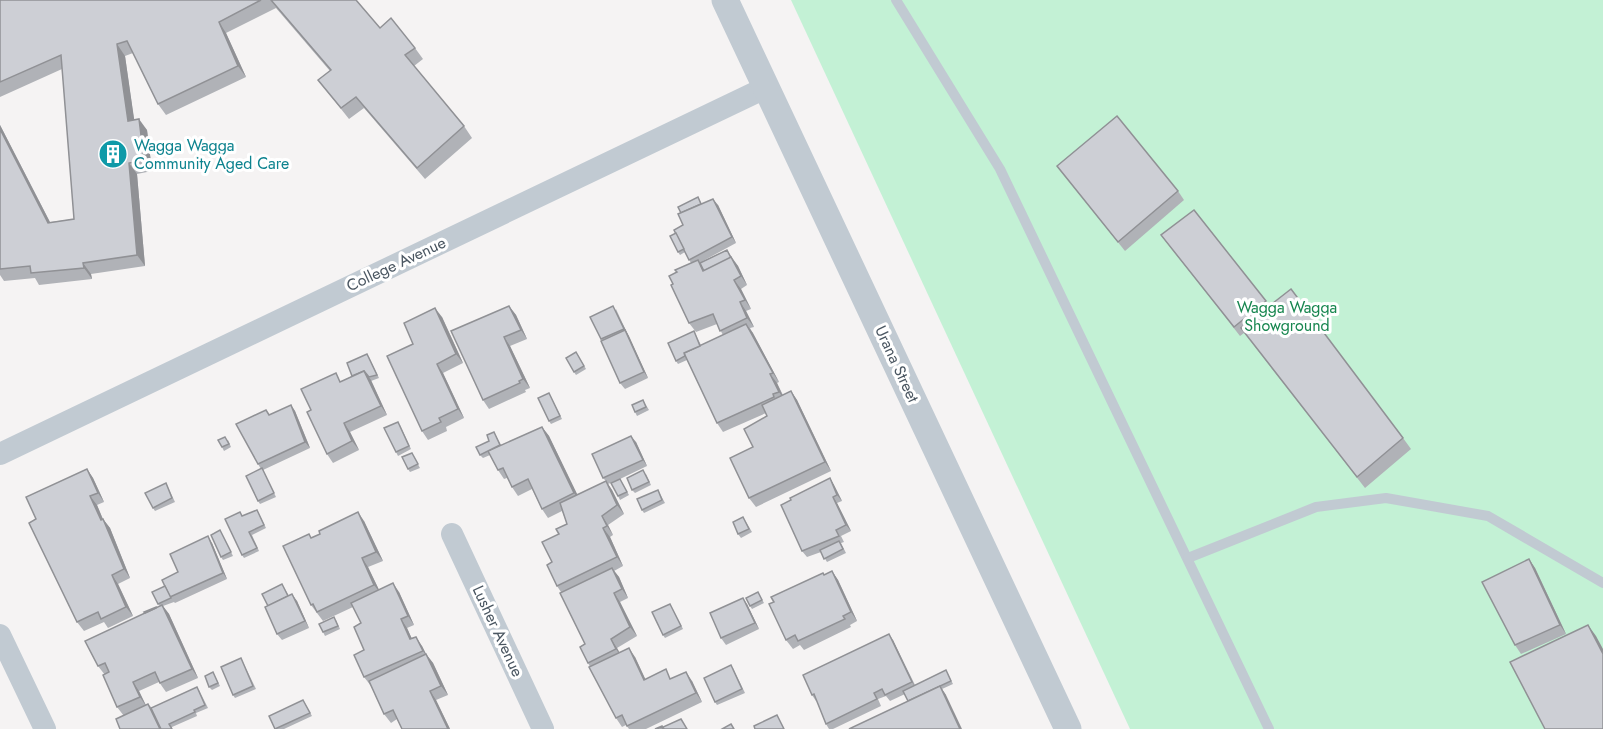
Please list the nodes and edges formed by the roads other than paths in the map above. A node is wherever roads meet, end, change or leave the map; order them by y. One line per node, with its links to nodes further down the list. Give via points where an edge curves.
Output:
1 (725, 0): 3 (street, Urana Street)
2 (896, 0): 8 (lane, via 1000,170)
3 (767, 87): 4 (street, College Avenue); 13 (street, Urana Street)
4 (25, 440): 5 (street, College Avenue); 6 (street, College Avenue)
5 (0, 444)
6 (0, 454)
7 (452, 534): 12 (street, Lusher Avenue)
8 (1188, 558): 9 (lane, via 1316,507 1386,498 1488,516); 14 (lane)
9 (1603, 583)
10 (0, 635): 11 (street)
11 (45, 729)
12 (543, 729)
13 (1068, 729)
14 (1269, 729)

